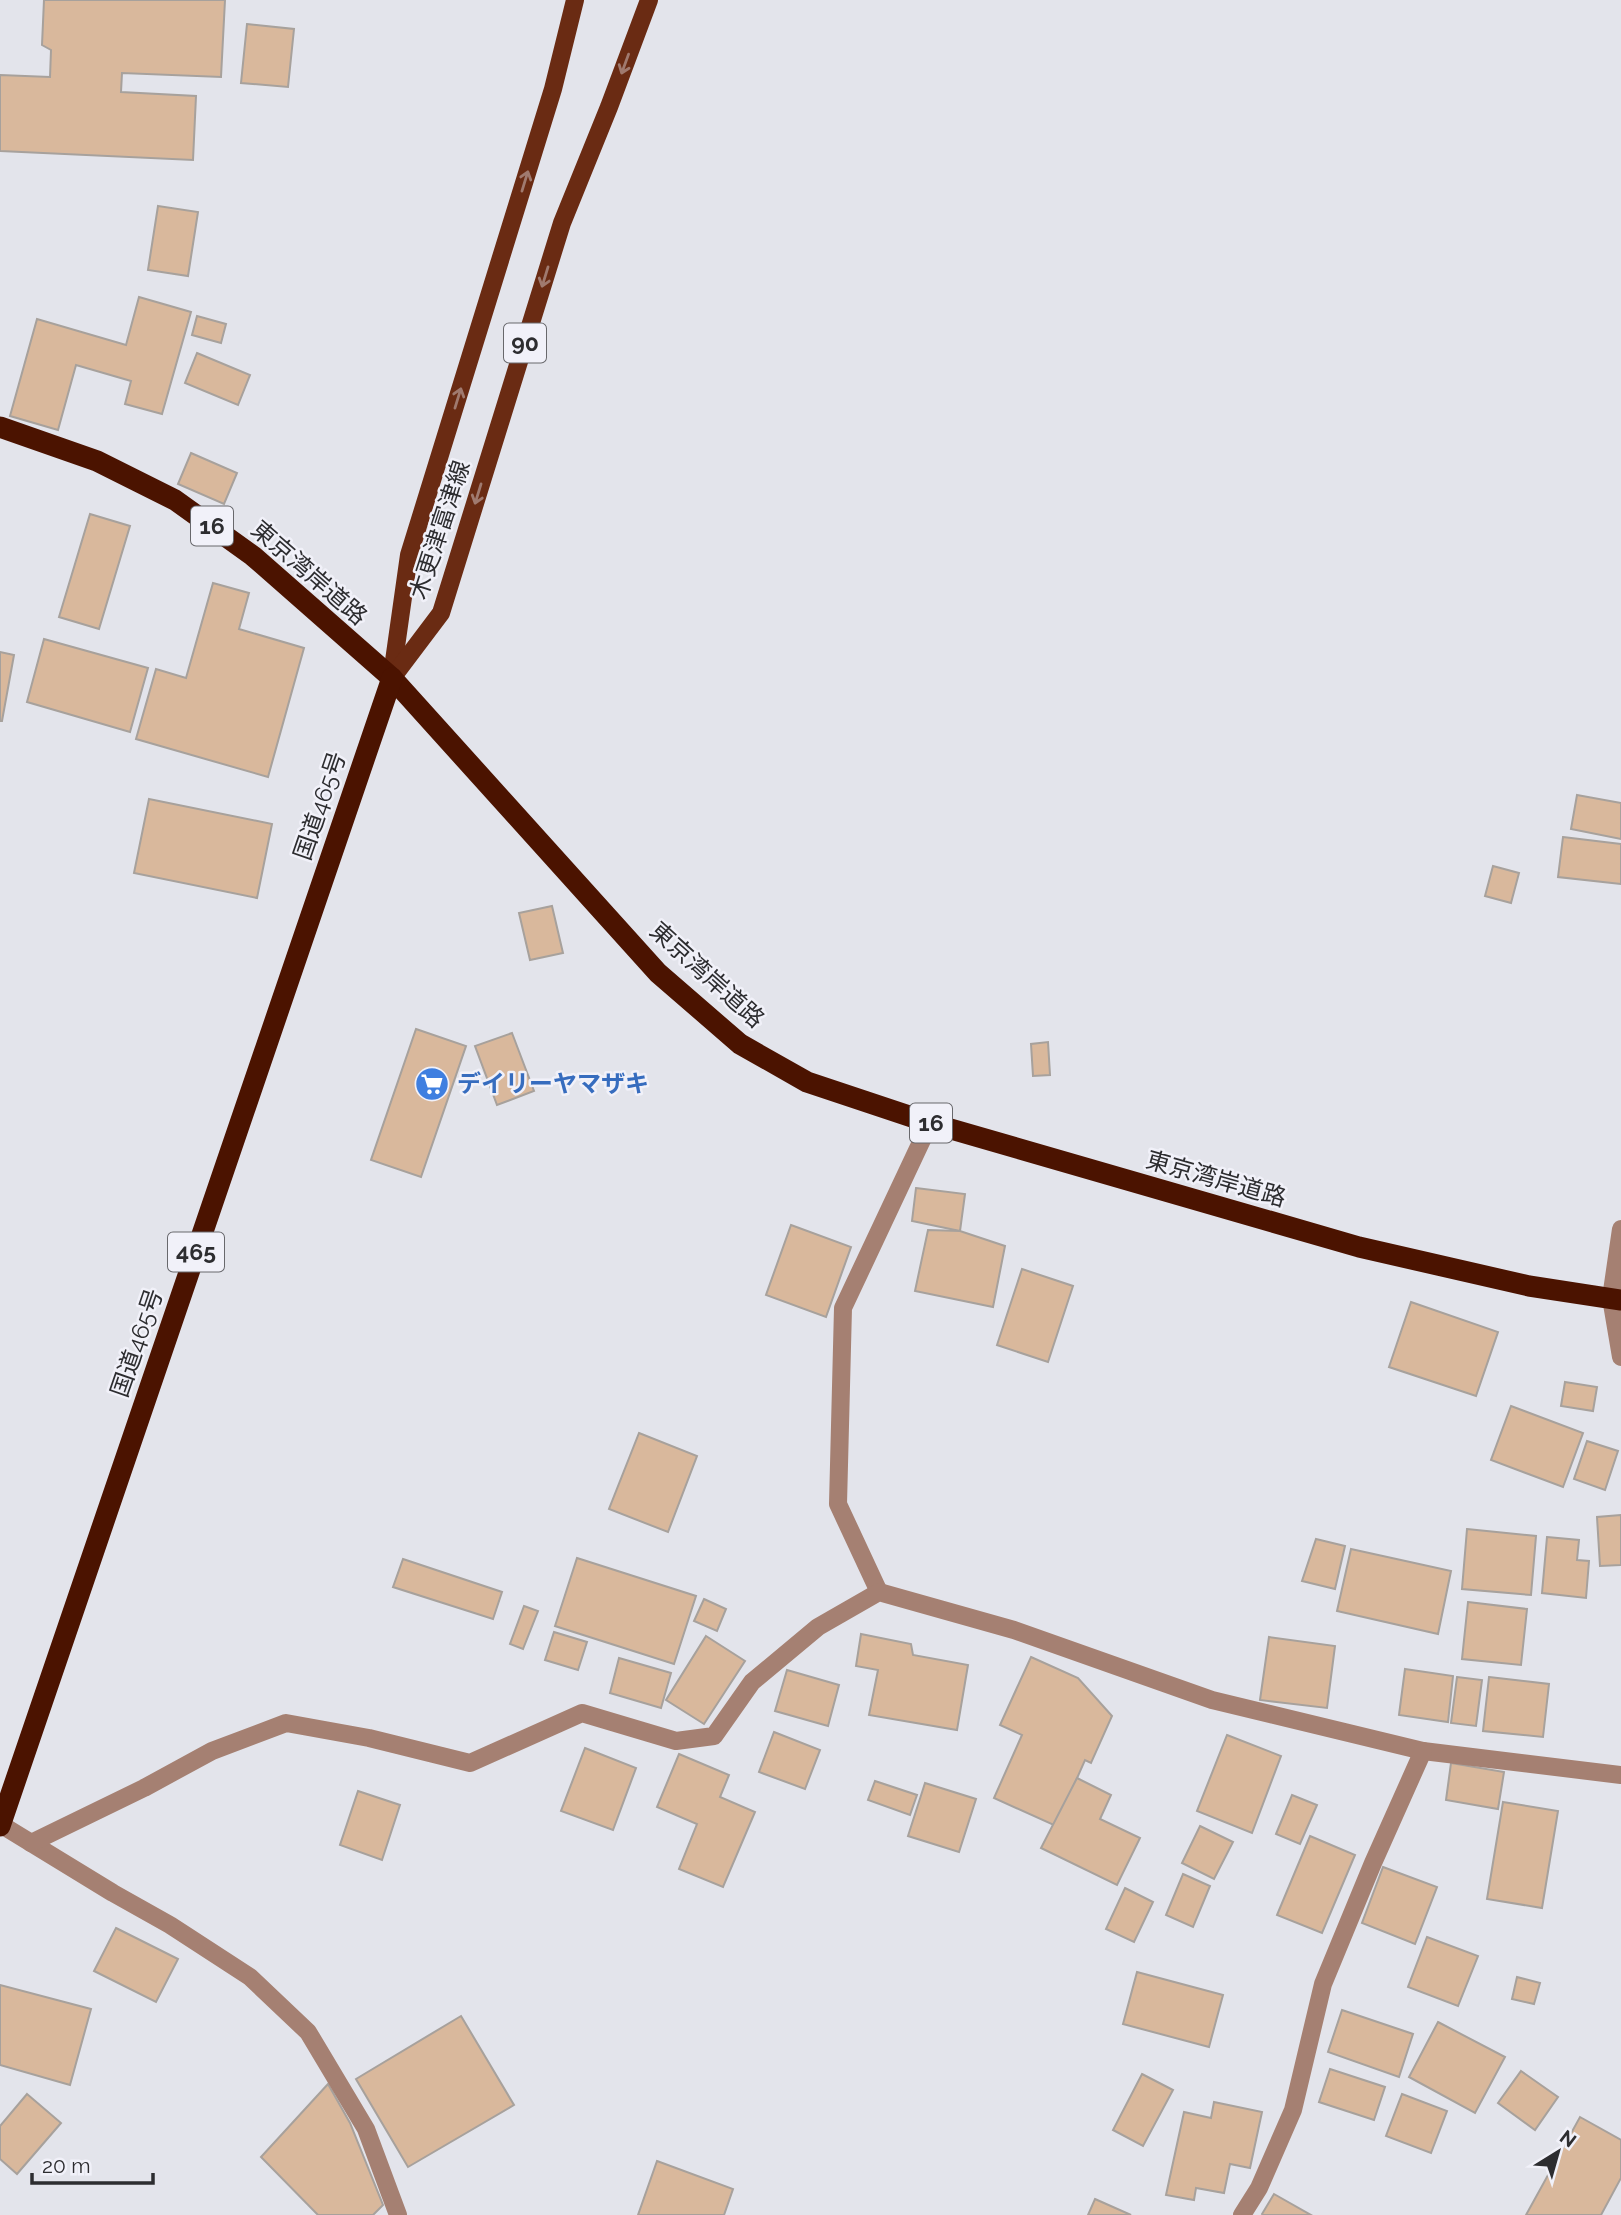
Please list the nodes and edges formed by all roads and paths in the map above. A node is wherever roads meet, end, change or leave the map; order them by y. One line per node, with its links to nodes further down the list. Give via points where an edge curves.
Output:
1 (575, 0): 4 (main road, 木更津富津線 / 90, one-way to 1, via 409,555 553,89)
2 (649, 0): 4 (main road, 木更津富津線 / 90, one-way to 4, via 562,223 441,613)
3 (0, 427): 4 (highway, 東京湾岸道路 / 16, via 97,461 175,500 253,556)
4 (392, 678): 5 (highway, 東京湾岸道路 / 16, via 658,973 740,1044 807,1082); 12 (highway, 国道465号 / 465)
5 (930, 1123): 7 (highway, 東京湾岸道路 / 16, via 1359,1247 1529,1286); 9 (street, via 843,1308 838,1504)
6 (1621, 1229): 7 (street)
7 (1616, 1299): 8 (street)
8 (1621, 1357)
9 (878, 1592): 10 (street, via 1014,1630 1212,1700); 13 (street, via 818,1627 752,1682 714,1736 676,1741 582,1713 470,1763 286,1723 212,1751)
10 (1423, 1751): 11 (street); 15 (street, via 1323,1984 1293,2110 1259,2189)
11 (1621, 1775)
12 (0, 1825): 13 (street)
13 (31, 1843): 14 (street, via 250,1977 308,2032 366,2129)
14 (398, 2215)
15 (1242, 2215)

